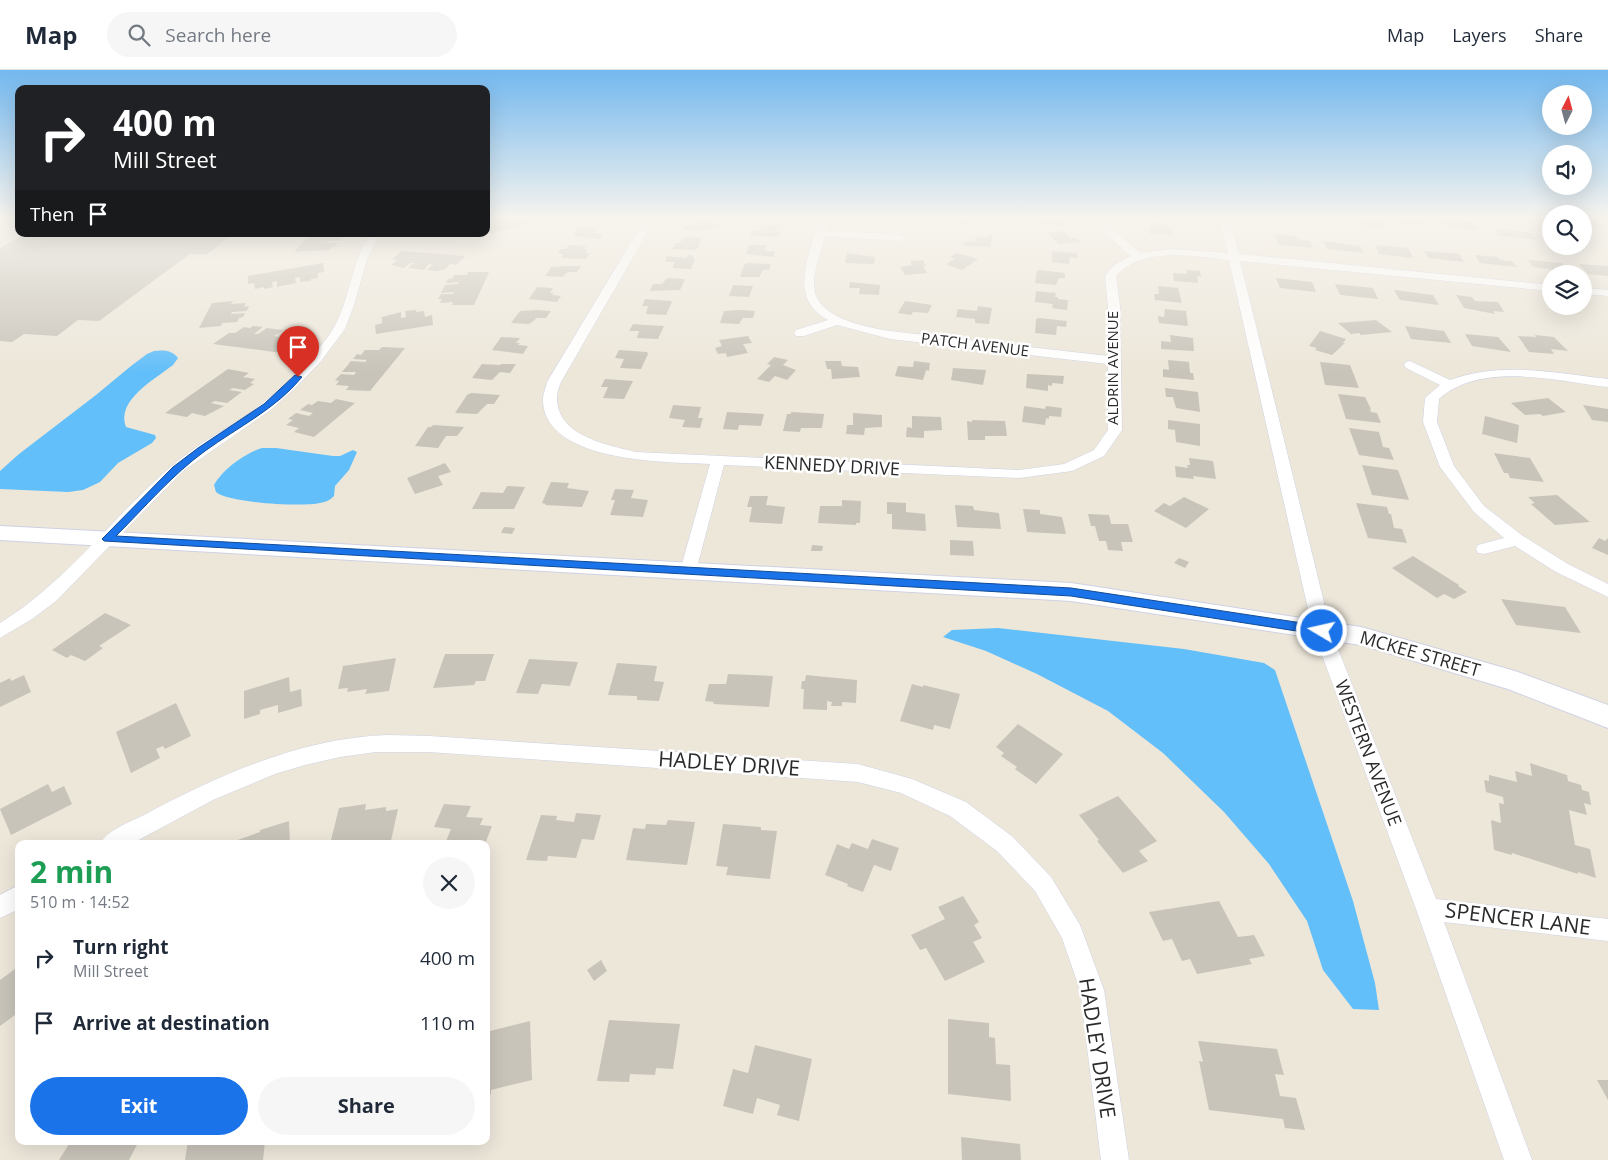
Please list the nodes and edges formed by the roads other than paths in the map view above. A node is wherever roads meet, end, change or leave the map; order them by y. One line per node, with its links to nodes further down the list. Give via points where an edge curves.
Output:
1 (357, 270): 19 (street, via 344,317 332,339 309,366 268,406 176,469)
2 (620, 270): 17 (street, KENNEDY DRIVE, via 554,382 550,398 554,414 565,431 592,446 636,456)
3 (812, 270): 10 (street, PATCH AVENUE, via 808,294 823,312)
4 (1114, 270): 12 (street, ALDRIN AVENUE, via 1110,276)
5 (1238, 270): 25 (street, WESTERN AVENUE)
6 (1360, 270): 7 (street)
7 (1542, 287)
8 (1592, 292): 9 (street)
9 (1608, 293)
10 (838, 321): 11 (street); 12 (street, PATCH AVENUE, via 868,332)
11 (800, 333)
12 (1115, 361): 16 (street, ALDRIN AVENUE, via 1115,430)
13 (1410, 365): 15 (street)
14 (1608, 383): 15 (street, via 1519,374 1475,376)
15 (1450, 384): 20 (street, via 1432,398 1430,422 1447,467 1479,509)
16 (1099, 453): 17 (street, KENNEDY DRIVE, via 1067,468 1020,474)
17 (718, 460): 22 (street)
18 (0, 533): 19 (street, MCKEE STREET)
19 (107, 539): 22 (street, MCKEE STREET); 24 (street, via 53,595)
20 (1516, 540): 21 (street); 23 (street)
21 (1484, 549)
22 (688, 571): 25 (street, MCKEE STREET, via 1071,592)
23 (1608, 591)
24 (0, 631)
25 (1322, 631): 26 (street, MCKEE STREET, via 1361,636 1515,681); 30 (street, WESTERN AVENUE)
26 (1608, 717)
27 (118, 840): 32 (street, HADLEY DRIVE, via 226,783 324,752 377,744 429,744 858,773 905,785 958,809 1005,844 1043,884 1072,934 1092,990)
28 (15, 898): 29 (street)
29 (0, 907)
30 (1428, 909): 31 (street, SPENCER LANE); 33 (street, WESTERN AVENUE)
31 (1608, 930)
32 (1115, 1160)
33 (1518, 1160)

